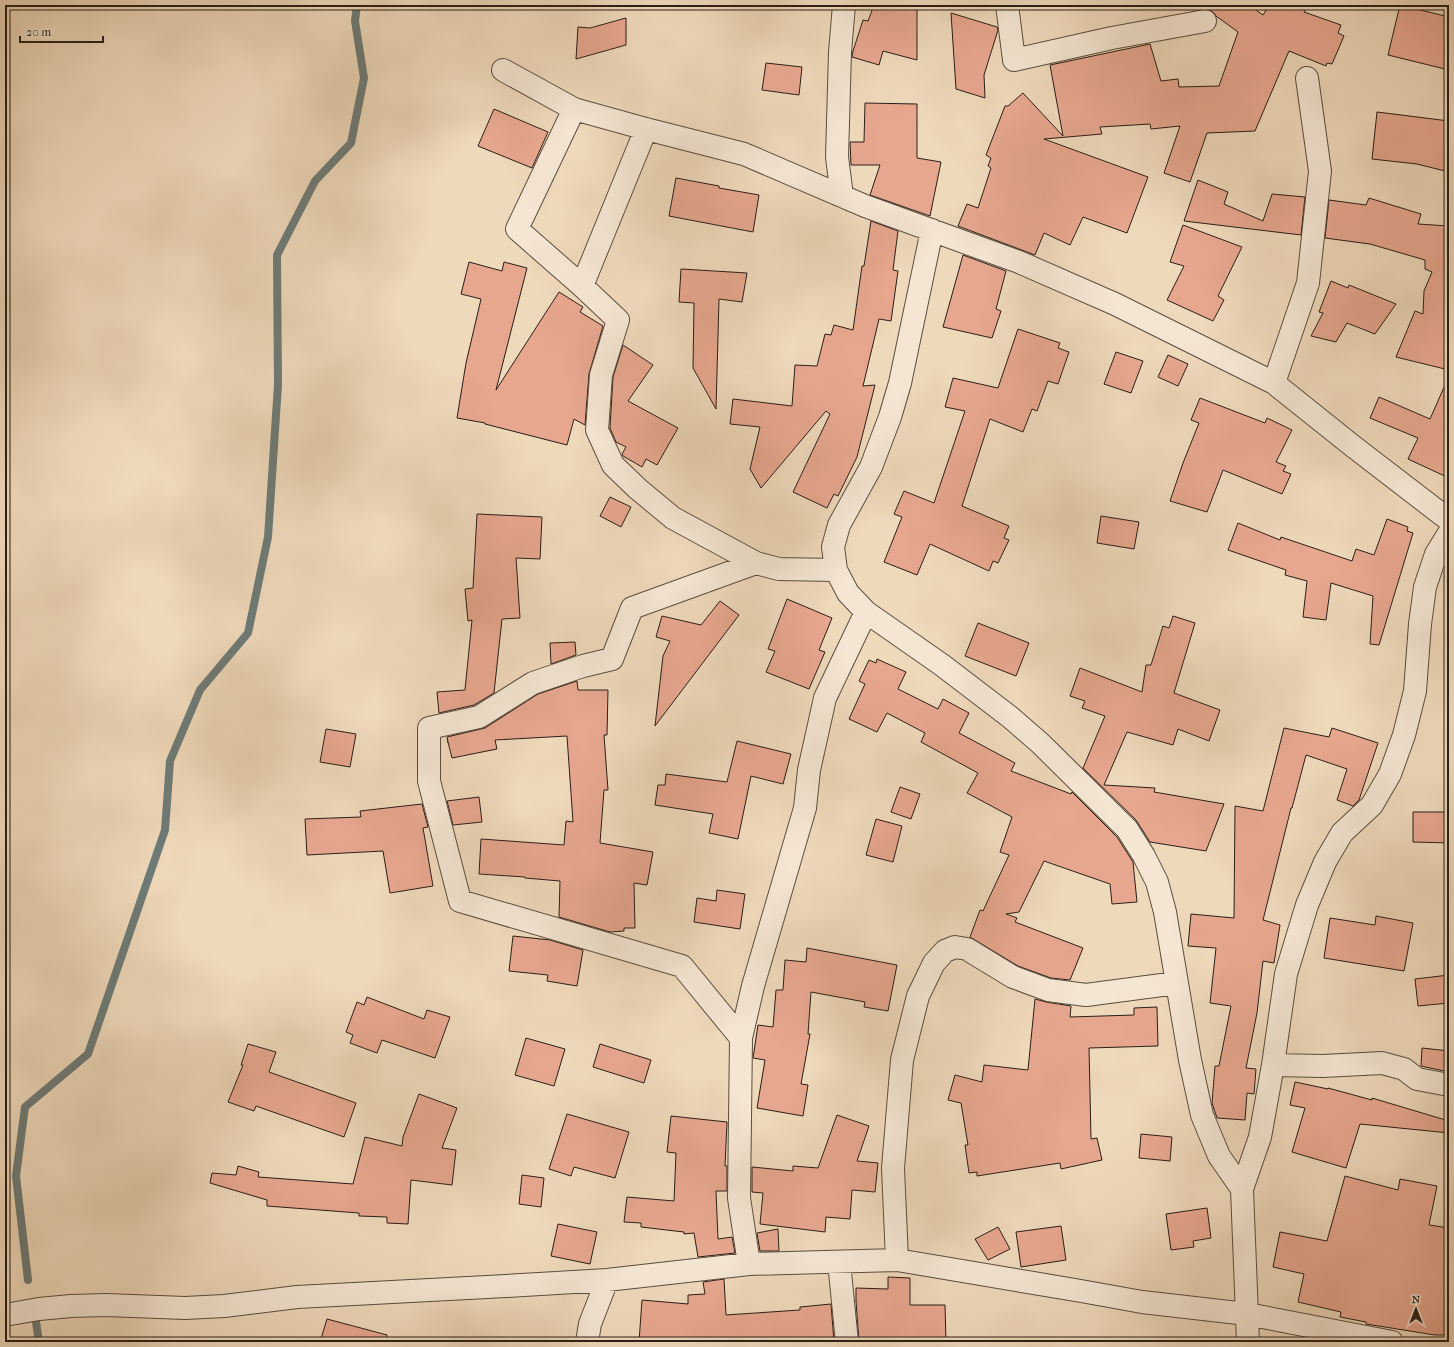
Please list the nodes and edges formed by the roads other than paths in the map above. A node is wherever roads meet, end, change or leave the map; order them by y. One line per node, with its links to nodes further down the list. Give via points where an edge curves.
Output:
1 (844, 5): 8 (street, via 837,157)
2 (1006, 5): 3 (street, via 1014,60)
3 (1205, 21)
4 (503, 70): 6 (street)
5 (1307, 78): 11 (street, via 1320,171 1308,283)
6 (574, 109): 7 (street); 10 (street, via 517,229)
7 (646, 129): 8 (street, via 744,154); 10 (street)
8 (842, 196): 9 (street)
9 (932, 230): 11 (street, via 1019,262 1115,304); 15 (street, via 900,383 872,466 839,525 833,547)
10 (582, 286): 14 (street, via 618,320 601,375 597,430 613,465 673,518)
11 (1274, 383): 12 (street)
12 (1449, 520)
13 (1449, 533): 19 (street, via 1436,554 1425,587 1415,691 1404,735 1390,774 1372,805 1342,833 1325,862 1307,905 1286,974)
14 (756, 563): 15 (street, via 779,569); 18 (street, via 632,608 612,659 533,682 479,717 429,728 429,781 460,901 682,966)
15 (836, 570): 16 (street, via 848,593)
16 (866, 612): 17 (street, via 1010,717 1127,829 1157,882); 18 (street, via 825,698 809,770 805,808 753,986)
17 (1178, 983): 21 (street, via 1202,1115 1219,1156); 22 (street, via 1086,995 1048,990 1013,977 967,949 956,946 945,951 934,963 918,996 902,1060 893,1168)
18 (742, 1038): 24 (street, via 739,1198)
19 (1273, 1065): 20 (street, via 1382,1063 1404,1069 1417,1079); 21 (street, via 1260,1137)
20 (1449, 1085)
21 (1242, 1189): 26 (street)
22 (897, 1260): 23 (street); 26 (street, via 1142,1302)
23 (839, 1262): 24 (street); 29 (street)
24 (749, 1264): 25 (street)
25 (607, 1280): 27 (street, via 297,1296 224,1306 185,1308 71,1306); 28 (street, via 590,1324)
26 (1247, 1314): 30 (street); 31 (street)
27 (5, 1315)
28 (587, 1342)
29 (847, 1342)
30 (1248, 1342)
31 (1392, 1342)

